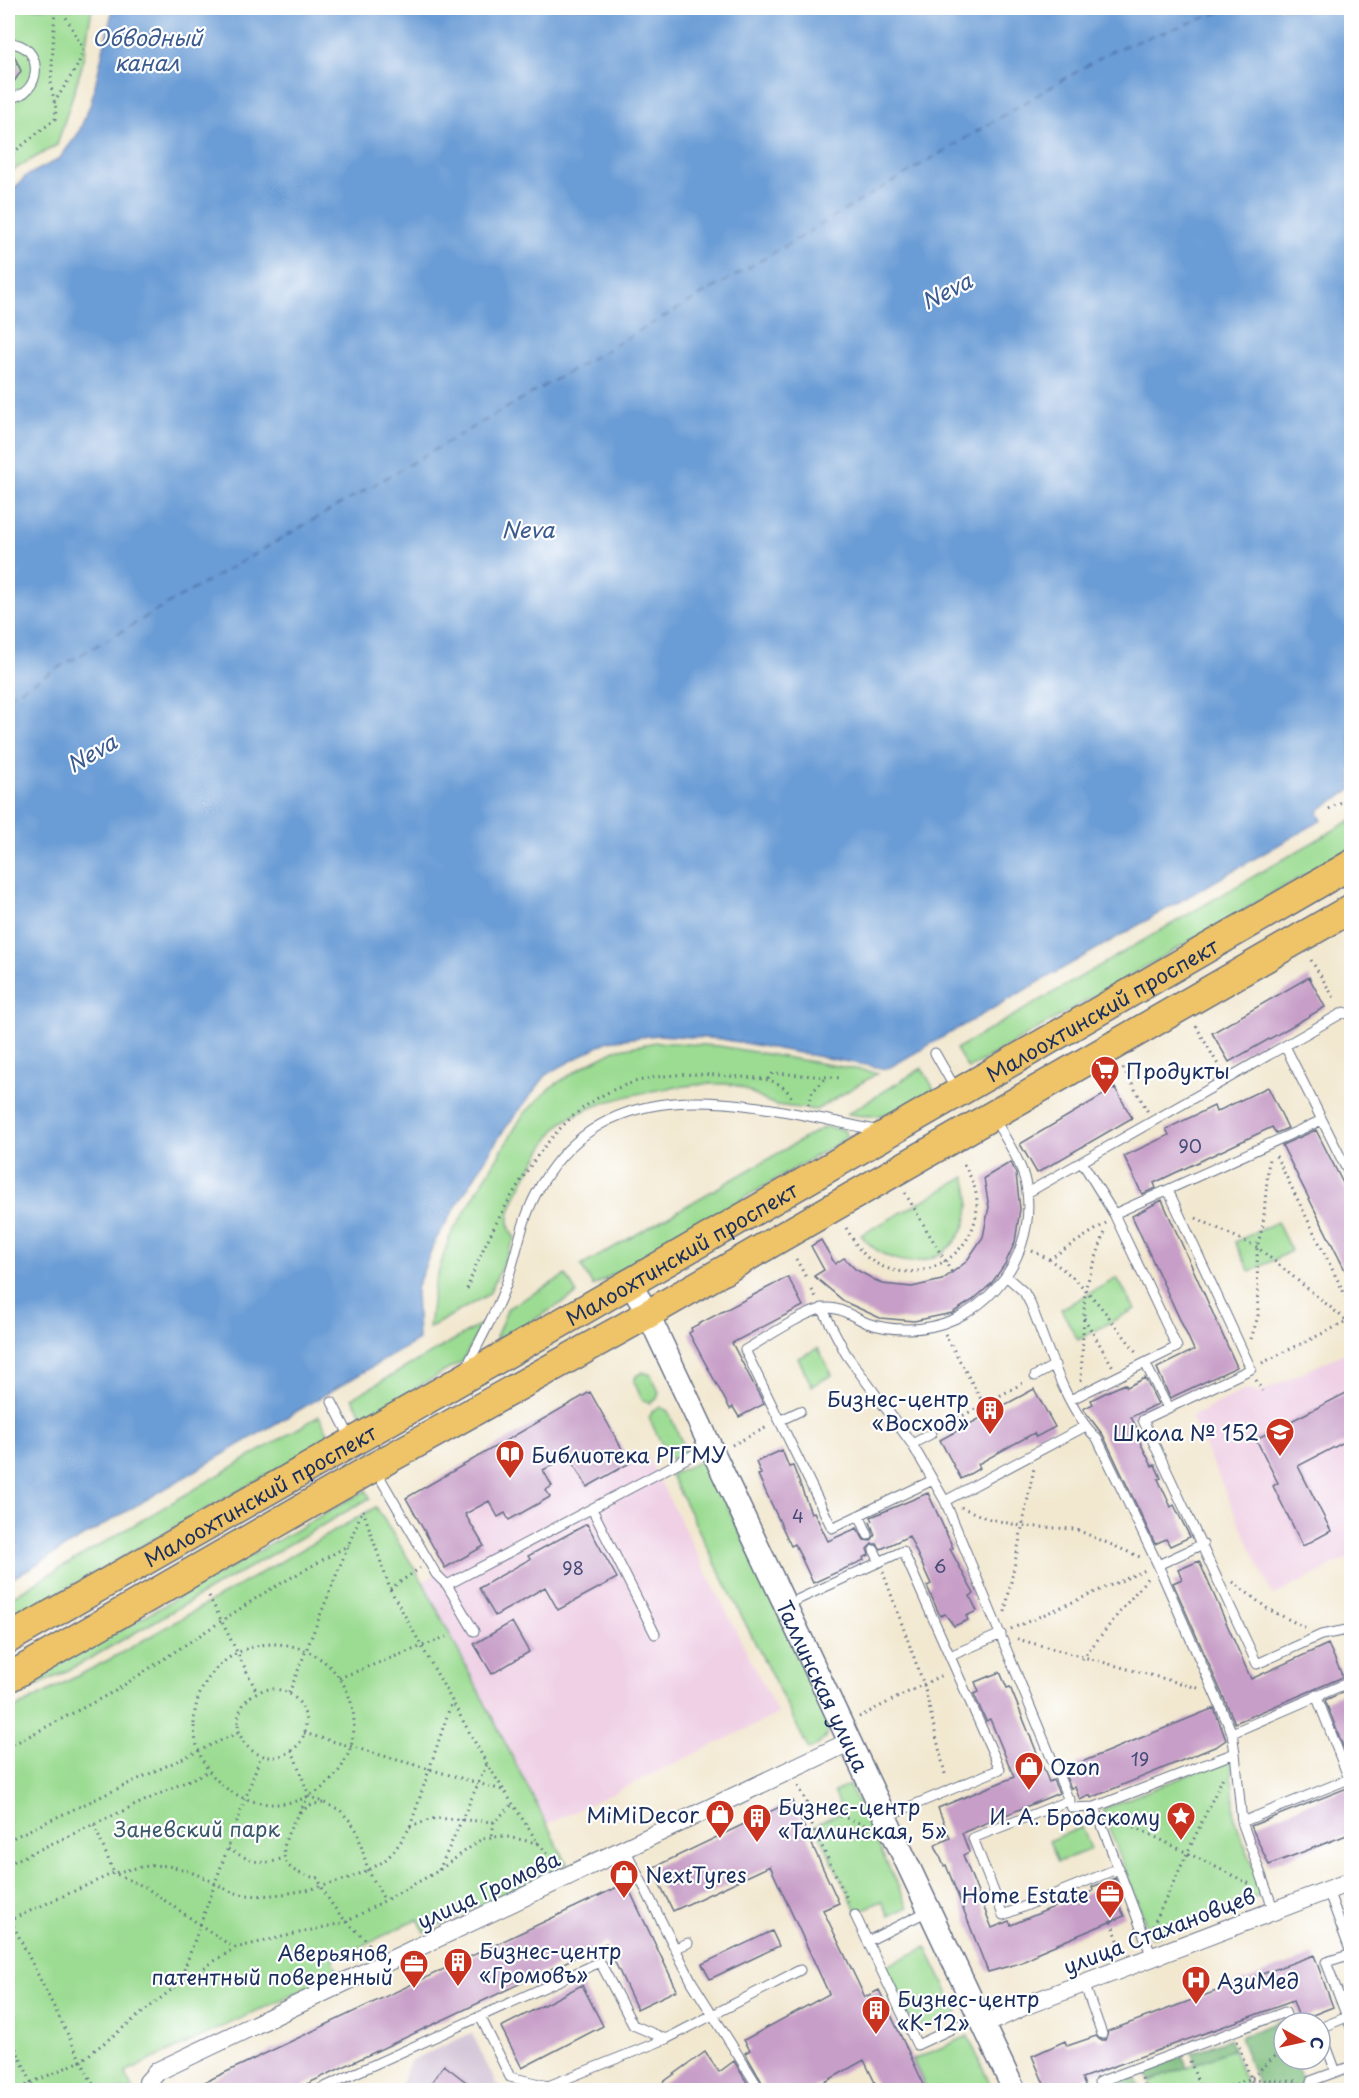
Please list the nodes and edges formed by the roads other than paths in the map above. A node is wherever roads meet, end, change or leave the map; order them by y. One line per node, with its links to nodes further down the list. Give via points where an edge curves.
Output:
1 (8, 43): 2 (lane, via 27,50 36,69 29,89)
2 (8, 98)
3 (1352, 864): 8 (main road, Малоохтинский проспект)
4 (1352, 908): 9 (main road, Малоохтинский проспект)
5 (1348, 1014): 6 (lane)
6 (1285, 1046): 10 (lane); 12 (lane)
7 (935, 1053): 8 (lane)
8 (958, 1092): 11 (main road, Малоохтинский проспект)
9 (992, 1115): 15 (lane, via 1020,1164); 20 (main road, Малоохтинский проспект)
10 (1322, 1120): 13 (lane); 14 (lane)
11 (890, 1133): 18 (main road, Малоохтинский проспект); 24 (lane, via 800,1114 671,1101 615,1116 585,1132 564,1152 535,1195 504,1290)
12 (1082, 1162): 15 (lane); 16 (lane)
13 (1352, 1180)
14 (1168, 1190): 16 (lane); 27 (lane, via 1251,1369)
15 (1027, 1193): 17 (lane, via 1022,1246)
16 (1114, 1214): 21 (lane, via 1177,1347)
17 (1006, 1277): 19 (lane, via 973,1309 940,1325 923,1328 887,1328 838,1309); 22 (lane, via 1027,1298)
18 (630, 1282): 20 (street, Таллинская улица); 24 (main road, Малоохтинский проспект)
19 (822, 1308): 29 (lane, via 745,1350); 33 (lane, via 846,1354)
20 (648, 1314): 34 (street, Таллинская улица); 35 (main road, Малоохтинский проспект)
21 (1145, 1362): 25 (lane); 27 (lane)
22 (1055, 1365): 23 (lane); 25 (lane)
23 (1035, 1376)
24 (462, 1378): 32 (main road, Малоохтинский проспект)
25 (1070, 1400): 30 (lane)
26 (332, 1402): 32 (lane)
27 (1168, 1408): 41 (lane, via 1143,1420)
28 (800, 1411): 29 (lane)
29 (782, 1420): 39 (lane, via 831,1527)
30 (1084, 1427): 37 (lane); 44 (lane, via 1097,1438)
31 (930, 1434): 33 (lane)
32 (352, 1441): 51 (main road, Малоохтинский проспект)
33 (912, 1444): 36 (lane)
34 (712, 1450): 38 (lane); 46 (street, Таллинская улица)
35 (374, 1467): 45 (lane, via 428,1562); 53 (main road, Малоохтинский проспект)
36 (933, 1480): 37 (lane); 39 (lane)
37 (945, 1500): 50 (lane)
38 (592, 1509): 45 (lane); 49 (lane)
39 (859, 1515): 40 (lane)
40 (868, 1535)
41 (1203, 1544): 44 (lane); 48 (lane, via 1257,1664 1321,1635)
42 (874, 1550): 43 (lane)
43 (880, 1562): 46 (lane); 52 (lane, via 903,1551)
44 (1158, 1565): 56 (lane)
45 (447, 1586): 47 (lane)
46 (785, 1605): 57 (street, Таллинская улица)
47 (474, 1631)
48 (1351, 1631)
49 (655, 1634)
50 (1000, 1634): 52 (lane); 59 (lane)
51 (8, 1639)
52 (950, 1656): 62 (lane, via 1000,1769)
53 (8, 1678)
54 (1352, 1681): 55 (lane)
55 (1316, 1695): 56 (lane); 61 (lane, via 1349,1779)
56 (1232, 1733): 58 (lane)
57 (850, 1741): 62 (street, Таллинская улица); 63 (street, улица Громова)
58 (1235, 1753): 60 (lane); 61 (lane)
59 (1070, 1800): 60 (lane, via 1072,1808); 64 (lane, via 973,1838 1003,1915)
60 (1095, 1807): 64 (lane)
61 (1242, 1822): 68 (lane)
62 (880, 1823): 67 (street, Таллинская улица)
63 (625, 1849): 72 (lane); 89 (street, улица Громова, via 158,2071)
64 (1119, 1868): 73 (lane)
65 (1352, 1881): 66 (street, улица Стахановцев)
66 (1328, 1890): 68 (street, улица Стахановцев); 74 (lane)
67 (930, 1910): 70 (lane); 82 (street, Таллинская улица)
68 (1274, 1911): 73 (street, улица Стахановцев)
69 (855, 1915): 70 (lane)
70 (868, 1941): 82 (lane, via 917,2045)
71 (688, 1943): 72 (lane)
72 (676, 1948): 77 (lane)
73 (1149, 1949): 76 (street, улица Стахановцев)
74 (1351, 1953): 80 (lane, via 1326,1962)
75 (800, 1970): 77 (lane)
76 (1084, 1983): 82 (street, улица Стахановцев); 84 (lane)
77 (713, 2014): 85 (lane); 92 (lane)
78 (480, 2016): 85 (lane, via 510,2077 548,2086); 85 (lane, via 600,1962 633,2025); 91 (lane)
79 (1272, 2017): 94 (lane, via 1185,2050 1117,2070 1099,2082)
80 (1347, 2017): 81 (lane); 83 (lane)
81 (1332, 2023)
82 (973, 2024): 93 (street, Таллинская улица)
83 (1352, 2030)
84 (1102, 2034)
85 (666, 2039)
86 (1332, 2061): 88 (lane)
87 (1352, 2066): 88 (lane)
88 (1336, 2072): 90 (lane)
89 (148, 2086)
90 (1313, 2086)
91 (318, 2091)
92 (760, 2091)
93 (1014, 2091)
94 (1102, 2091)

